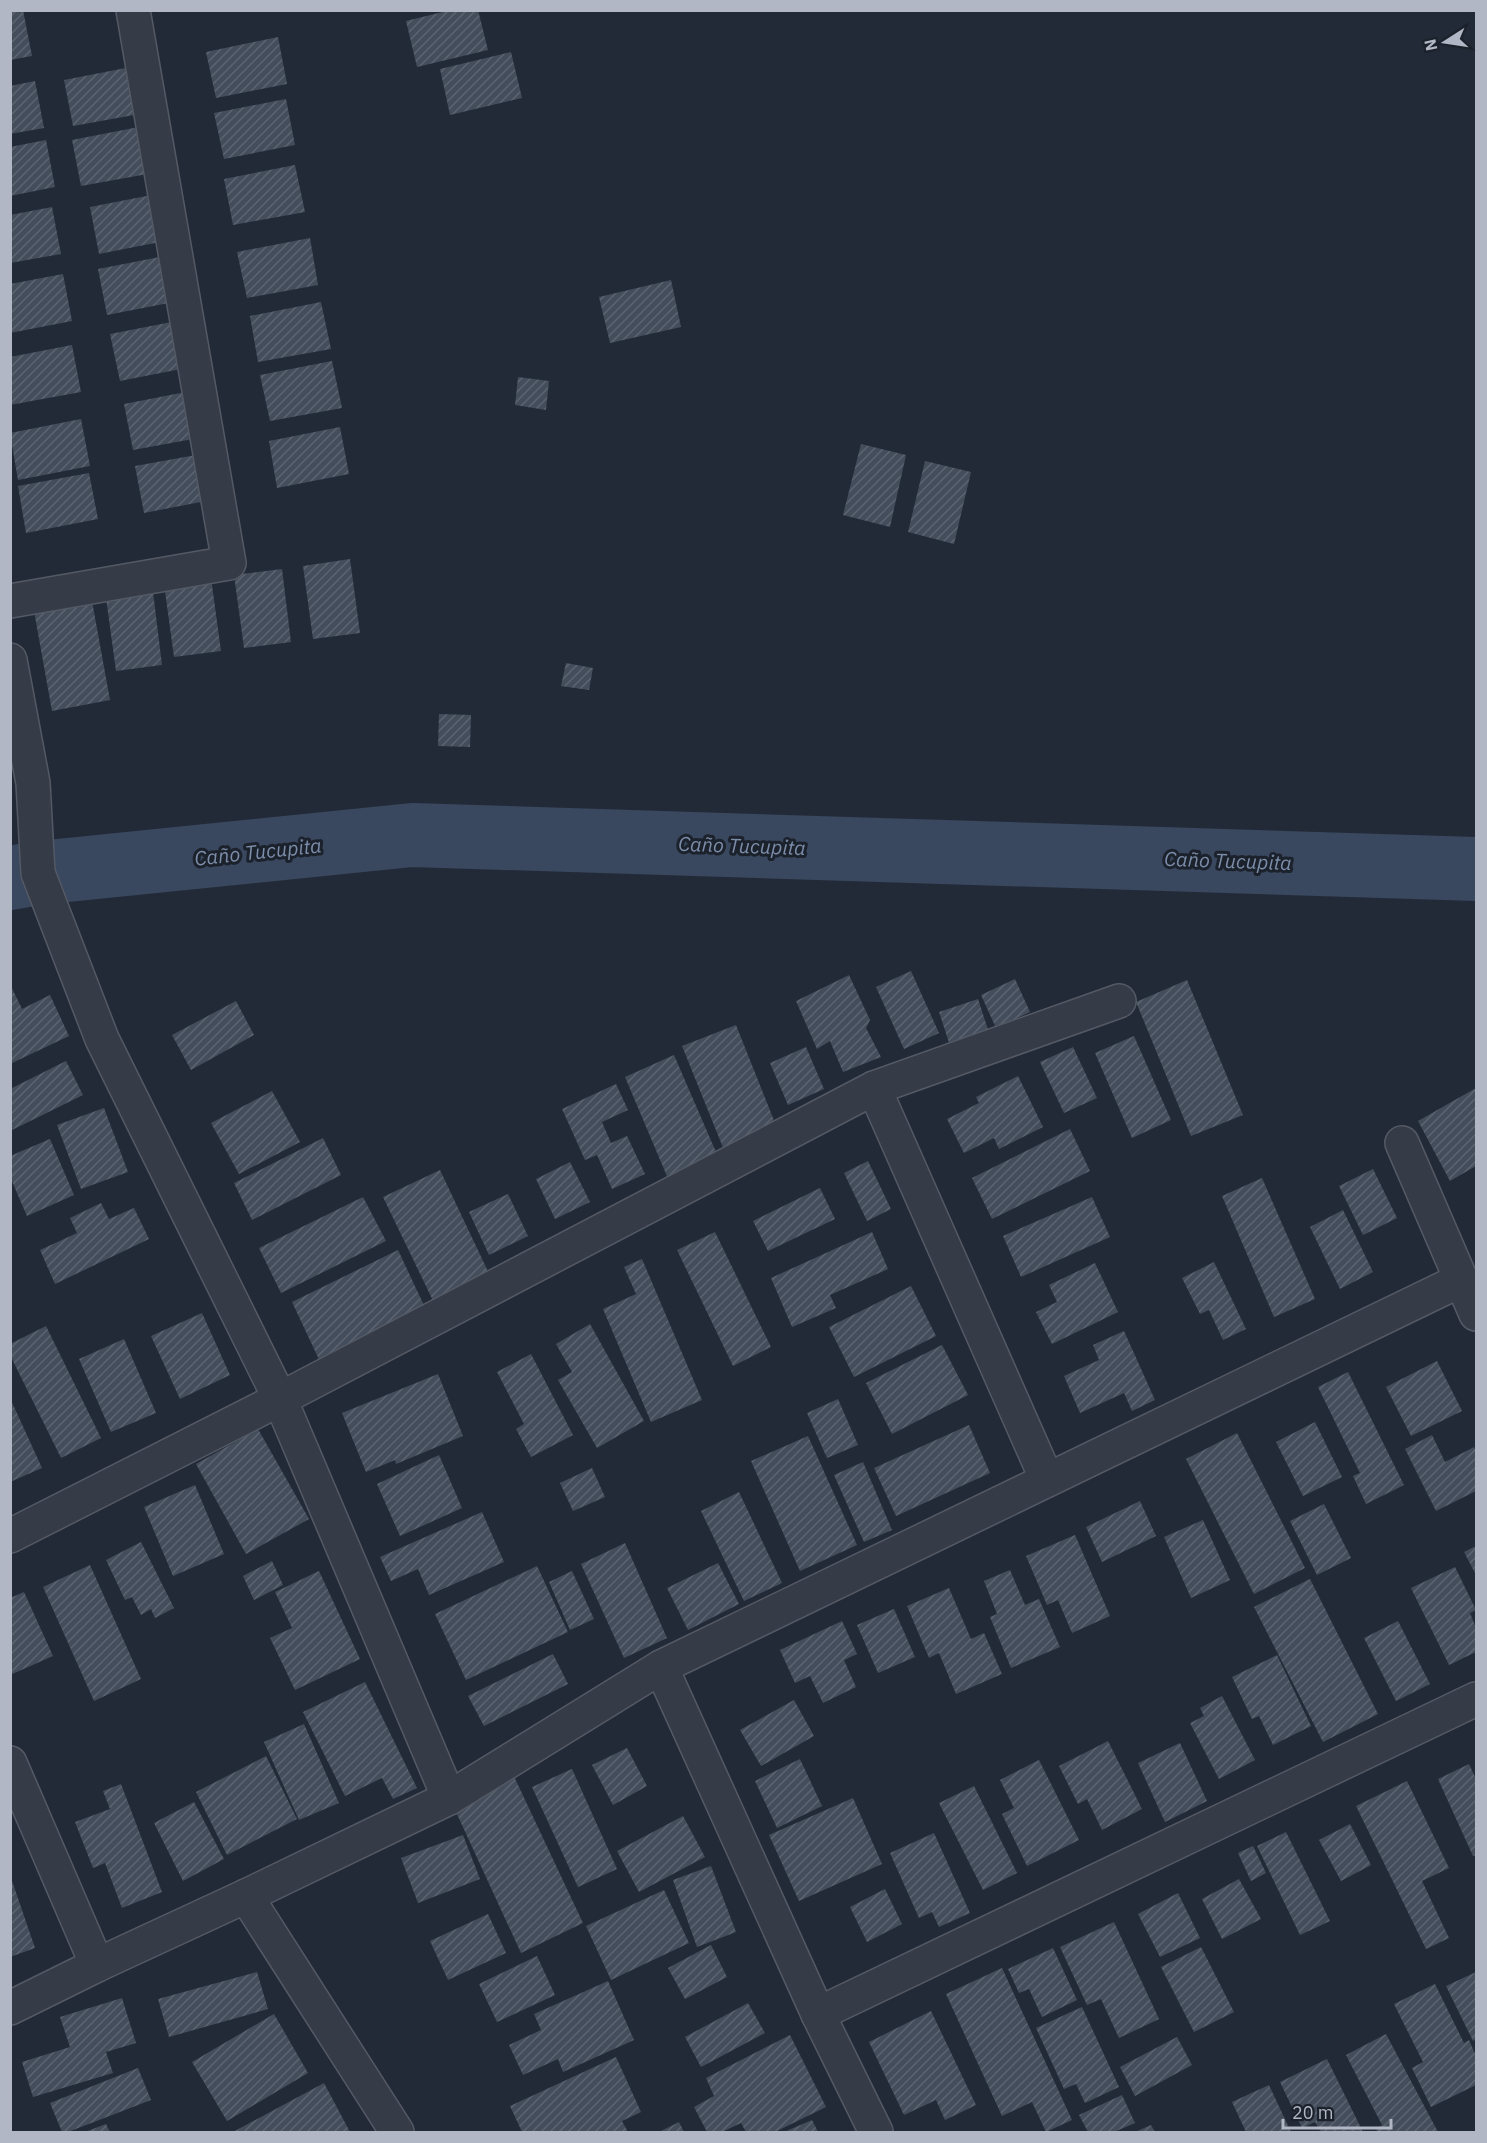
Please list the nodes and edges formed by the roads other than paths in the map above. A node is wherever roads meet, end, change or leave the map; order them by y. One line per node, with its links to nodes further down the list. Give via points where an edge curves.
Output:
1 (133, 10): 2 (street, via 229,563)
2 (10, 601)
3 (10, 660): 9 (street, via 33,783 38,873 102,1039)
4 (1119, 1000): 5 (street)
5 (873, 1088): 9 (street); 10 (street)
6 (1402, 1143): 7 (street)
7 (1461, 1280): 8 (street); 10 (street)
8 (1476, 1314)
9 (279, 1399): 11 (street); 15 (street)
10 (1047, 1480): 12 (street)
11 (10, 1536)
12 (661, 1667): 15 (street); 19 (street)
13 (1476, 1699): 19 (street)
14 (10, 1763): 17 (street)
15 (449, 1798): 16 (street)
16 (246, 1896): 17 (street); 20 (street)
17 (97, 1965): 18 (street)
18 (10, 2008)
19 (818, 2014): 21 (street)
20 (397, 2133)
21 (876, 2133)

